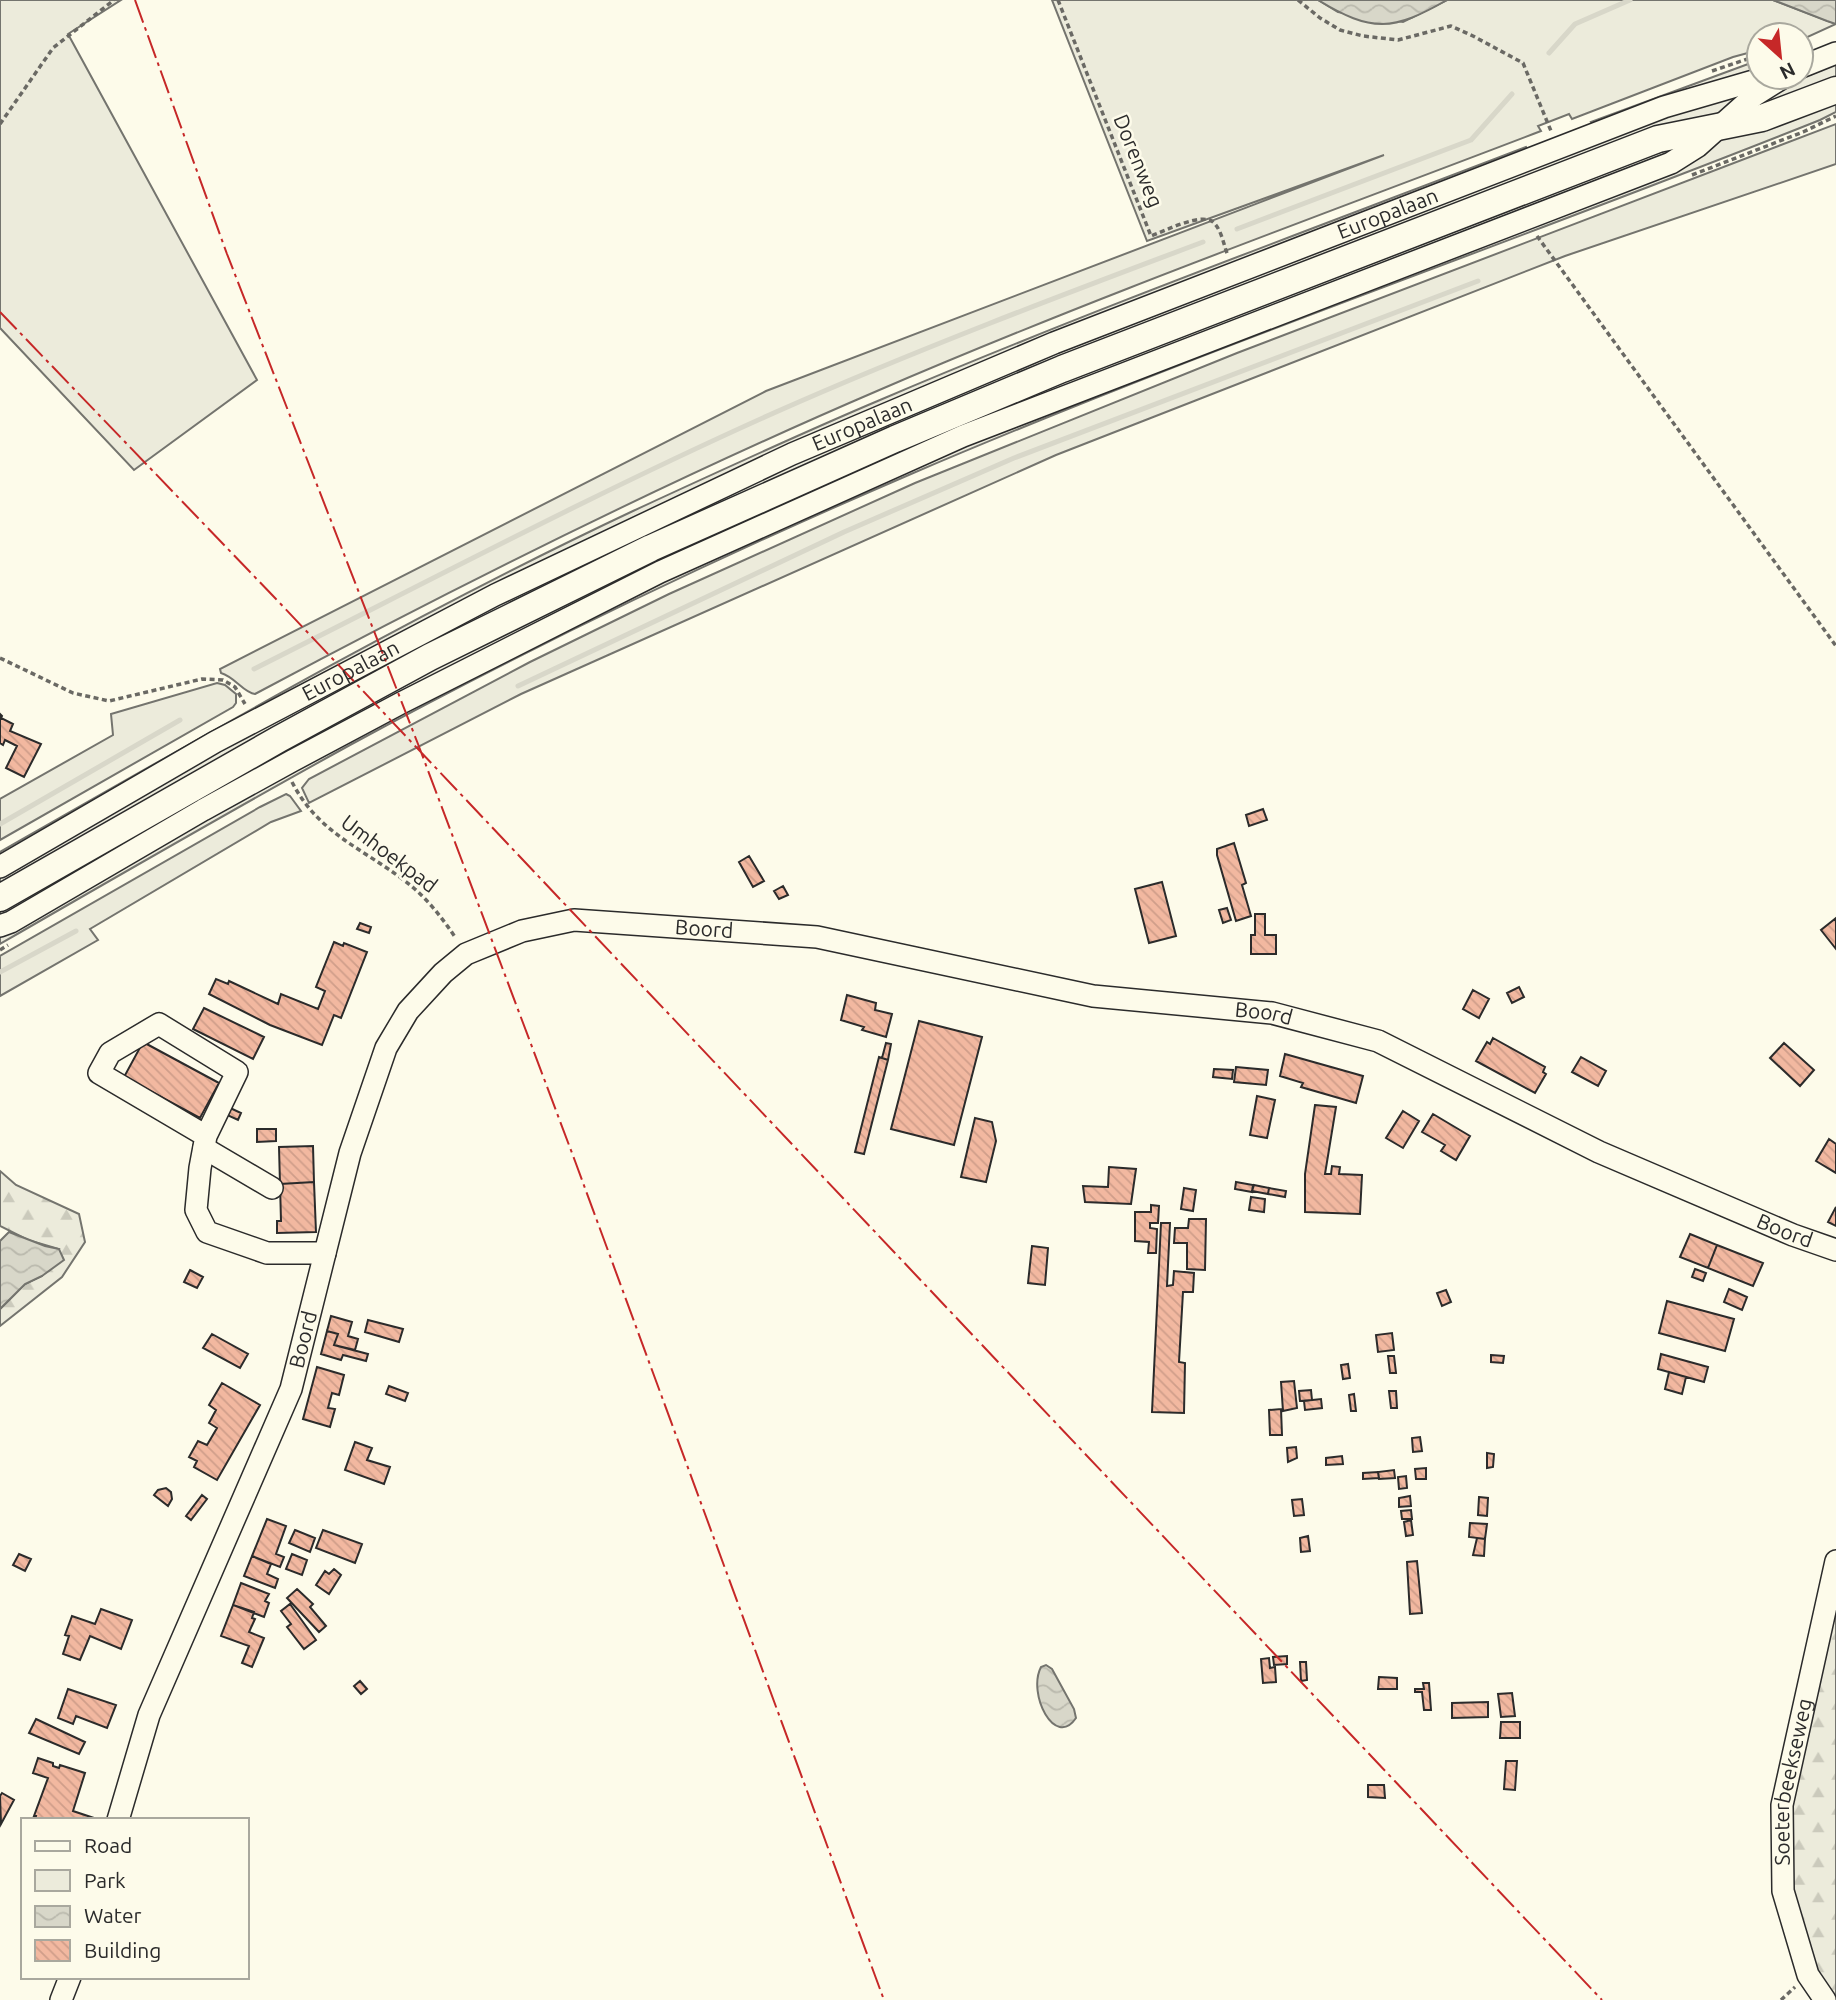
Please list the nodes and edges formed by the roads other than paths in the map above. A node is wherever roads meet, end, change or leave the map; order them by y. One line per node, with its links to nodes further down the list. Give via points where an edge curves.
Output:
1 (1836, 53): 2 (street)
2 (1815, 61)
3 (1745, 83): 7 (street, Europalaan, via 1664,107 1067,338 792,454 495,595 215,742)
4 (1836, 90): 6 (main road, Europalaan, via 1762,118)
5 (1761, 91): 6 (street, Europalaan)
6 (1722, 125): 8 (main road, Europalaan, via 1658,139 1062,369 689,531 430,657); 9 (street, Europalaan, via 1671,163 963,436 660,572 328,742)
7 (0, 867)
8 (0, 898)
9 (0, 926)
10 (205, 1142): 10 (street, via 237,1072 159,1024 110,1053 99,1073); 11 (street); 13 (street, via 195,1210 207,1232 267,1253)
11 (272, 1188)
12 (1836, 1250): 13 (street, Boord, via 1599,1152 1378,1041 1272,1013 1093,996 803,936 574,920 522,931 466,954 408,1011 386,1048 350,1153)
13 (325, 1253): 15 (street, Boord, via 291,1389 149,1715)
14 (1836, 1561): 18 (street, Soeterbeekseweg, via 1782,1805 1783,1891 1808,1975)
15 (119, 1818)
16 (69, 1979): 17 (street)
17 (61, 2000)
18 (1825, 2000)

